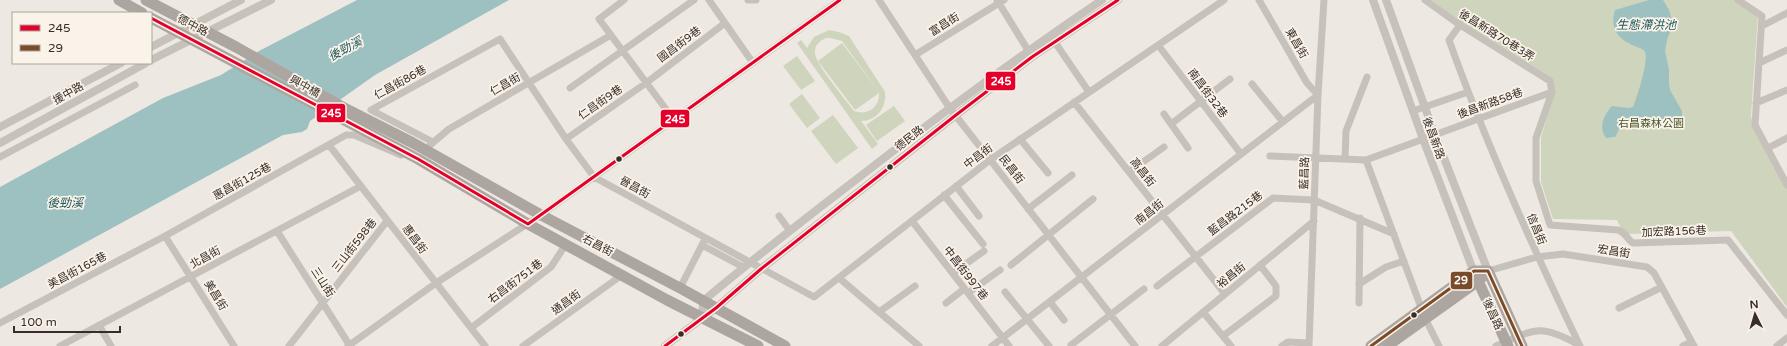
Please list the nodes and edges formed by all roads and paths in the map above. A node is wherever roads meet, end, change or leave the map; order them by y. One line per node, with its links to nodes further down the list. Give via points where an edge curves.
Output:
1 (119, 0): 22 (main road)
2 (146, 0): 26 (main road, 德中路)
3 (241, 0): 26 (street)
4 (271, 0): 30 (street)
5 (624, 0): 31 (street, via 599,19)
6 (694, 0): 41 (street)
7 (709, 0): 25 (street)
8 (748, 0): 9 (street)
9 (756, 0)
10 (840, 0): 46 (street)
11 (879, 0): 42 (street, 民昌街)
12 (1102, 0): 32 (street, 德民路)
13 (1118, 0): 35 (street, 德民路)
14 (1224, 0): 36 (street, 中昌街)
15 (1259, 0): 61 (street, 東昌街, via 1307,83)
16 (1324, 0): 61 (street, 藍昌路)
17 (1373, 0): 67 (street, 後昌新路)
18 (1386, 0): 66 (street, 後昌新路)
19 (1425, 0): 27 (street, 後昌新路70巷3弄)
20 (1738, 0): 28 (street, via 1762,16)
21 (1000, 1): 39 (street); 42 (street, 富昌街)
22 (140, 12)
23 (1787, 13): 28 (street)
24 (152, 19): 29 (main road, 德中路)
25 (726, 23): 46 (street); 53 (street, 國昌街9巷)
26 (194, 25): 29 (street); 30 (main road, 德中路)
27 (1460, 25): 59 (street, 信昌街, via 1449,40); 60 (street, 後昌新路70巷3弄, via 1550,81)
28 (1762, 26): 47 (street)
29 (178, 32): 33 (main road, 德中路); 37 (street)
30 (206, 32): 33 (street); 38 (main road, 德中路)
31 (611, 35): 41 (street); 52 (street, 仁昌街)
32 (1050, 35): 35 (street); 39 (street, 德民路)
33 (192, 39): 43 (main road, 德中路); 45 (street)
34 (500, 39): 52 (street, 晉昌街); 83 (street, 仁昌街86巷, via 371,110)
35 (1055, 42): 44 (street, 德民路); 58 (street)
36 (1158, 45): 58 (street, 中昌街); 63 (street, 南昌街32巷)
37 (152, 46)
38 (241, 50): 81 (main road, 興中橋)
39 (1027, 50): 44 (street); 65 (street, 德民路)
40 (1787, 50): 47 (street)
41 (622, 51): 53 (street); 56 (street)
42 (915, 55): 65 (street, 民昌街)
43 (228, 57): 87 (main road, 興中橋)
44 (1032, 57): 69 (street, 德民路)
45 (152, 59)
46 (753, 63): 71 (street)
47 (1759, 63): 64 (street)
48 (119, 64): 74 (street, 援中路)
49 (144, 64): 80 (street, 援中路)
50 (1367, 77): 93 (street, via 1346,131)
51 (1230, 79): 63 (street)
52 (529, 83): 77 (street, 晉昌街); 83 (street, 仁昌街, via 449,129)
53 (646, 83): 71 (street); 77 (street, 仁昌街9巷)
54 (1252, 84): 72 (street)
55 (135, 85): 90 (street)
56 (570, 88)
57 (1787, 90): 64 (street)
58 (1089, 92): 62 (street, 中昌街)
59 (1468, 92): 66 (street); 70 (street, 信昌街)
60 (1552, 92): 70 (street, 後昌新路58巷); 159 (street, 加宏路156巷, via 1536,138 1536,181 1550,225 1618,230 1633,243 1728,240)
61 (1318, 95): 72 (street, 南昌街); 91 (street, 藍昌路)
62 (1074, 102): 78 (street, 中昌街); 96 (street, 高昌街)
63 (1201, 102): 73 (street); 88 (street, 南昌街32巷)
64 (1756, 103): 86 (street, via 1755,125)
65 (950, 107): 69 (street, 民昌街); 117 (street, 德民路)
66 (1425, 107): 67 (street); 75 (street, 後昌新路)
67 (1413, 112): 79 (street, 後昌新路)
68 (1164, 114): 73 (street)
69 (956, 115): 94 (street, 民昌街); 129 (street, 德民路)
70 (1479, 118): 75 (street, 後昌新路58巷); 124 (street, 信昌街)
71 (674, 120): 99 (street)
72 (1283, 122): 88 (street, 南昌街)
73 (1171, 124): 85 (street)
74 (0, 127)
75 (1435, 135): 79 (street, 後昌新路58巷); 131 (street, 後昌新路)
76 (1787, 138): 86 (street)
77 (566, 139): 99 (street, 晉昌街)
78 (1020, 139): 94 (street, 中昌街); 97 (street)
79 (1423, 139): 95 (street, 後昌新路58巷); 135 (street, 後昌新路)
80 (0, 142)
81 (413, 143): 83 (main road, 右昌街)
82 (329, 145): 92 (street, 惠昌街125巷, via 346,135 354,135 408,158); 101 (street, 惠昌街); 120 (street, 惠昌街125巷)
83 (429, 146): 92 (street, 仁昌街); 107 (main road, 右昌街)
84 (1164, 147): 96 (street)
85 (1188, 148)
86 (1768, 148): 100 (street)
87 (405, 152): 92 (main road, 右昌街)
88 (1241, 154): 108 (street, 南昌街)
89 (1270, 156): 91 (street)
90 (0, 157)
91 (1316, 157): 93 (street); 105 (street, 藍昌路)
92 (418, 159): 115 (main road, 右昌街)
93 (1345, 159): 95 (street)
94 (990, 160): 102 (street, 中昌街); 106 (street, 民昌街)
95 (1366, 160): 119 (street)
96 (1129, 172): 108 (street, 高昌街)
97 (1048, 173)
98 (1072, 175): 106 (street)
99 (594, 177): 107 (street); 121 (street, 晉昌街)
100 (1787, 185)
101 (361, 186): 112 (street, 惠昌街); 116 (street, 北昌街)
102 (956, 186): 103 (street, 中昌街); 110 (street)
103 (944, 196): 113 (street, 中昌街); 132 (street, via 983,247)
104 (1093, 199): 118 (street)
105 (1314, 200): 111 (street, 藍昌路215巷); 114 (street, 藍昌路); 123 (street, 藍昌路215巷, via 1273,198)
106 (1028, 209): 118 (street, 民昌街)
107 (541, 215): 115 (street); 143 (main road, 右昌街)
108 (1163, 215): 123 (street, 高昌街); 136 (street, 南昌街)
109 (779, 216): 117 (street)
110 (979, 216)
111 (1360, 218): 119 (street, 藍昌路215巷); 139 (street)
112 (388, 220): 138 (street, 惠昌街); 148 (street, 三山街598巷)
113 (912, 221): 132 (street, 中昌街997巷); 137 (street, 中昌街)
114 (1314, 221): 128 (street, 裕昌街); 174 (street, 藍昌路)
115 (528, 224): 122 (main road, 右昌街); 138 (street)
116 (277, 230): 134 (street, 北昌街); 148 (street, 三山街)
117 (790, 231): 126 (street, 德民路)
118 (1048, 234): 127 (street); 136 (street, 民昌街)
119 (1394, 234): 125 (street)
120 (165, 236): 134 (street, 美昌街); 163 (street, 美昌街165巷)
121 (704, 242): 126 (street, 晉昌街); 143 (street)
122 (566, 244): 133 (main road, 右昌街); 165 (street, 右昌街751巷, via 551,267)
123 (1195, 256): 141 (street, 藍昌路215巷); 147 (street, 高昌街)
124 (1537, 257): 131 (street, 宏昌街); 142 (street, 宏昌街, via 1563,254 1647,267 1652,270); 196 (street, 信昌街)
125 (1404, 261): 139 (street, via 1386,266); 157 (street)
126 (746, 265): 129 (street, 中昌街); 149 (street, 德民路)
127 (1011, 265)
128 (1260, 265): 147 (street, 裕昌街); 166 (street, via 1276,286 1276,296)
129 (761, 269): 137 (street, 中昌街, via 814,298); 153 (street, 德民路)
130 (1000, 270): 145 (street)
131 (1488, 271): 135 (main road); 169 (main road, 後昌路)
132 (953, 273): 145 (street, 中昌街997巷)
133 (622, 275): 160 (main road, 右昌街); 170 (street, 通昌街)
134 (192, 276): 164 (street, 北昌街); 177 (street, 美昌街)
135 (1476, 276): 157 (main road); 171 (main road, 後昌路)
136 (1082, 277): 150 (street, 南昌街); 158 (street, 民昌街)
137 (839, 278): 155 (street)
138 (436, 283): 165 (street, 惠昌街); 179 (street)
139 (1359, 284): 152 (street)
140 (915, 286): 155 (street)
141 (1157, 286)
142 (1662, 287): 154 (street); 172 (street, 宏昌街)
143 (680, 288): 149 (main road, 右昌街)
144 (1144, 289): 158 (street)
145 (966, 291): 151 (street); 167 (street, 中昌街997巷)
146 (1005, 292): 161 (street)
147 (1225, 294): 156 (street, 裕昌街)
148 (323, 301): 178 (street, 三山街598巷); 179 (street, 三山街)
149 (703, 301): 153 (main road, 右昌街); 160 (street)
150 (1050, 302): 161 (street, 南昌街); 162 (street)
151 (946, 303)
152 (1359, 303)
153 (716, 308): 160 (street, 德民路); 184 (main road, 右昌街)
154 (1619, 308)
155 (879, 312): 185 (street)
156 (1203, 312): 166 (street); 190 (street, 裕昌街)
157 (1424, 314): 193 (main road); 194 (main road); 195 (street)
158 (1111, 315): 173 (street); 189 (street, 民昌街)
159 (1787, 315)
160 (702, 318): 182 (street, 德民路); 183 (main road, 右昌街)
161 (1027, 319): 167 (street, 南昌街); 188 (street)
162 (1064, 320)
163 (0, 323)
164 (99, 325): 175 (street, 北昌街); 176 (street)
165 (471, 328): 180 (street, 惠昌街)
166 (1223, 336): 191 (street)
167 (1002, 338): 186 (street, 南昌街); 187 (street, 中昌街997巷)
168 (1787, 338): 198 (street)
169 (1520, 341): 171 (street); 196 (street, via 1535,330 1545,330)
170 (534, 343): 181 (street, 通昌街)
171 (1504, 344)
172 (1693, 344): 197 (street)
173 (1071, 345)
174 (1309, 345): 192 (street, via 1288,342)
175 (60, 346)
176 (111, 346)
177 (234, 346)
178 (289, 346)
179 (349, 346)
180 (485, 346)
181 (523, 346)
182 (665, 346)
183 (758, 346)
184 (785, 346)
185 (919, 346)
186 (992, 346)
187 (1009, 346)
188 (1049, 346)
189 (1135, 346)
190 (1162, 346)
191 (1231, 346)
192 (1282, 346)
193 (1371, 346)
194 (1386, 346)
195 (1439, 346)
196 (1579, 346)
197 (1683, 346)
198 (1778, 346)

